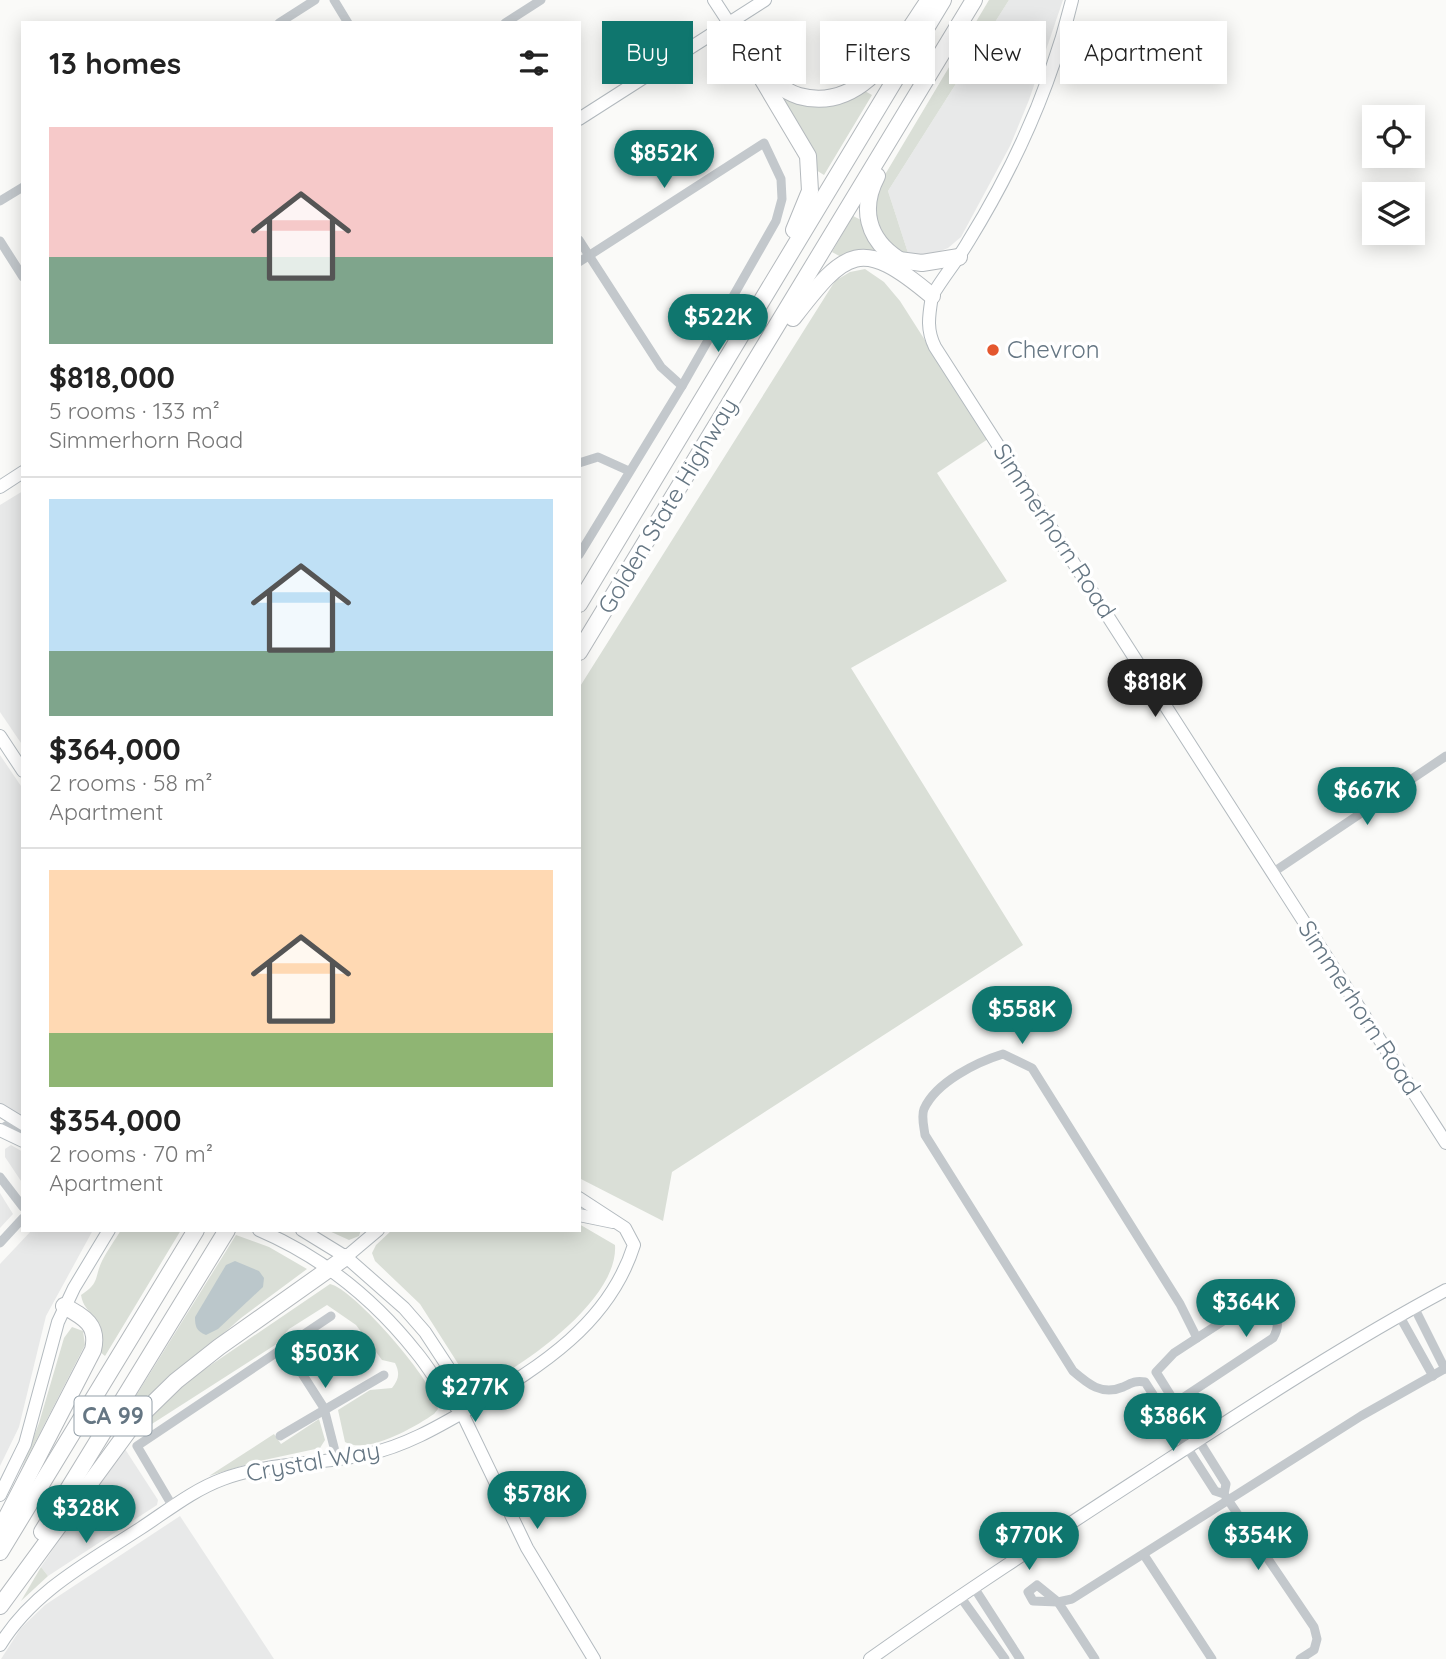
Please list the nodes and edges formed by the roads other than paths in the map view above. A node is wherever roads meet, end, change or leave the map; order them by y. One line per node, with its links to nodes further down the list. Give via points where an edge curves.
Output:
1 (315, 0): 10 (street)
2 (334, 0): 11 (street)
3 (541, 0): 12 (street)
4 (714, 0): 13 (street)
5 (765, 0): 14 (street)
6 (929, 0): 17 (highway, via 874,75 855,89 835,97 809,98)
7 (943, 0): 30 (highway, Golden State Highway)
8 (974, 0): 18 (highway, Golden State Highway)
9 (1072, 0): 25 (street, via 1030,127)
10 (282, 21)
11 (347, 21)
12 (508, 21)
13 (728, 21)
14 (732, 21)
15 (707, 37): 19 (street)
16 (767, 84): 30 (highway, via 803,144 811,179 803,212)
17 (777, 84)
18 (907, 112): 26 (highway, via 867,205 874,235); 32 (highway, Golden State Highway)
19 (581, 118)
20 (21, 188): 21 (street)
21 (0, 201)
22 (0, 241): 28 (street)
23 (581, 243): 24 (street)
24 (589, 256): 27 (street); 31 (street, via 661,367); 31 (street, via 764,144 781,178 779,212)
25 (959, 257): 26 (highway, via 922,264); 29 (street)
26 (899, 260): 29 (highway)
27 (581, 261)
28 (21, 274)
29 (935, 291): 32 (highway, via 879,258 844,262 821,281); 43 (street, Simmerhorn Road, via 928,326 934,347)
30 (741, 334): 38 (highway, Golden State Highway)
31 (682, 387): 34 (street)
32 (741, 387): 39 (highway, Golden State Highway)
33 (581, 462): 34 (street, via 598,457)
34 (629, 471): 37 (street)
35 (21, 473): 36 (street)
36 (0, 487)
37 (581, 552)
38 (581, 601)
39 (581, 650)
40 (0, 736): 42 (street)
41 (1446, 756): 43 (street)
42 (21, 768)
43 (1272, 873): 49 (street, Simmerhorn Road)
44 (0, 1110): 45 (street)
45 (21, 1126)
46 (21, 1127): 47 (street, via 9,1124)
47 (0, 1130): 48 (street)
48 (21, 1140)
49 (1446, 1143)
50 (0, 1177): 52 (street)
51 (581, 1199): 55 (street)
52 (21, 1204)
53 (581, 1215): 55 (street)
54 (21, 1220): 62 (street)
55 (616, 1223): 77 (street, Crystal Way, via 634,1245 606,1301 574,1338 537,1368)
56 (108, 1232): 66 (street)
57 (195, 1232): 85 (highway, CA 99)
58 (226, 1232): 89 (highway, CA 99)
59 (262, 1232): 64 (street)
60 (305, 1232): 63 (street)
61 (376, 1232): 63 (street)
62 (0, 1243)
63 (346, 1257): 64 (highway); 77 (street, via 425,1332 463,1390)
64 (330, 1269): 77 (street, via 387,1317); 89 (highway, via 219,1347 137,1419)
65 (1446, 1290): 67 (street)
66 (64, 1307): 81 (street, via 25,1444); 84 (highway, via 90,1323 95,1331 93,1350)
67 (1414, 1307): 68 (street); 72 (street)
68 (1399, 1315): 74 (street); 79 (street)
69 (331, 1316): 71 (street)
70 (1197, 1338): 75 (street, via 1156,1372); 75 (street, via 1260,1302 1274,1312 1278,1323 1273,1338); 79 (street, via 1032,1068 1003,1054 981,1060 933,1094 922,1111 925,1135 1073,1371 1093,1388 1114,1390 1145,1382)
71 (285, 1347): 76 (street); 83 (street, via 136,1446)
72 (1446, 1368): 74 (street)
73 (384, 1375): 76 (street, Crystal Way)
74 (1433, 1376): 82 (street)
75 (1175, 1403): 79 (street)
76 (324, 1408): 78 (street, Crystal Way); 80 (street)
77 (462, 1413): 80 (street, Crystal Way, via 394,1447); 91 (street, via 527,1549)
78 (280, 1436)
79 (1193, 1444): 82 (street, via 1216,1491); 87 (street)
80 (337, 1459): 83 (street, Crystal Way, via 237,1475)
81 (0, 1496)
82 (1226, 1498): 86 (street); 97 (street, via 1314,1627 1314,1650)
83 (173, 1507): 90 (street, Crystal Way, via 51,1587 25,1611)
84 (0, 1530)
85 (0, 1552)
86 (1144, 1555): 95 (street, via 1072,1599 1058,1602); 96 (street)
87 (973, 1586): 88 (street); 94 (street)
88 (959, 1595): 92 (street); 93 (street)
89 (0, 1604)
90 (0, 1645)
91 (594, 1659)
92 (870, 1659)
93 (1005, 1659)
94 (1020, 1659)
95 (1095, 1659)
96 (1212, 1659)
97 (1300, 1659)

